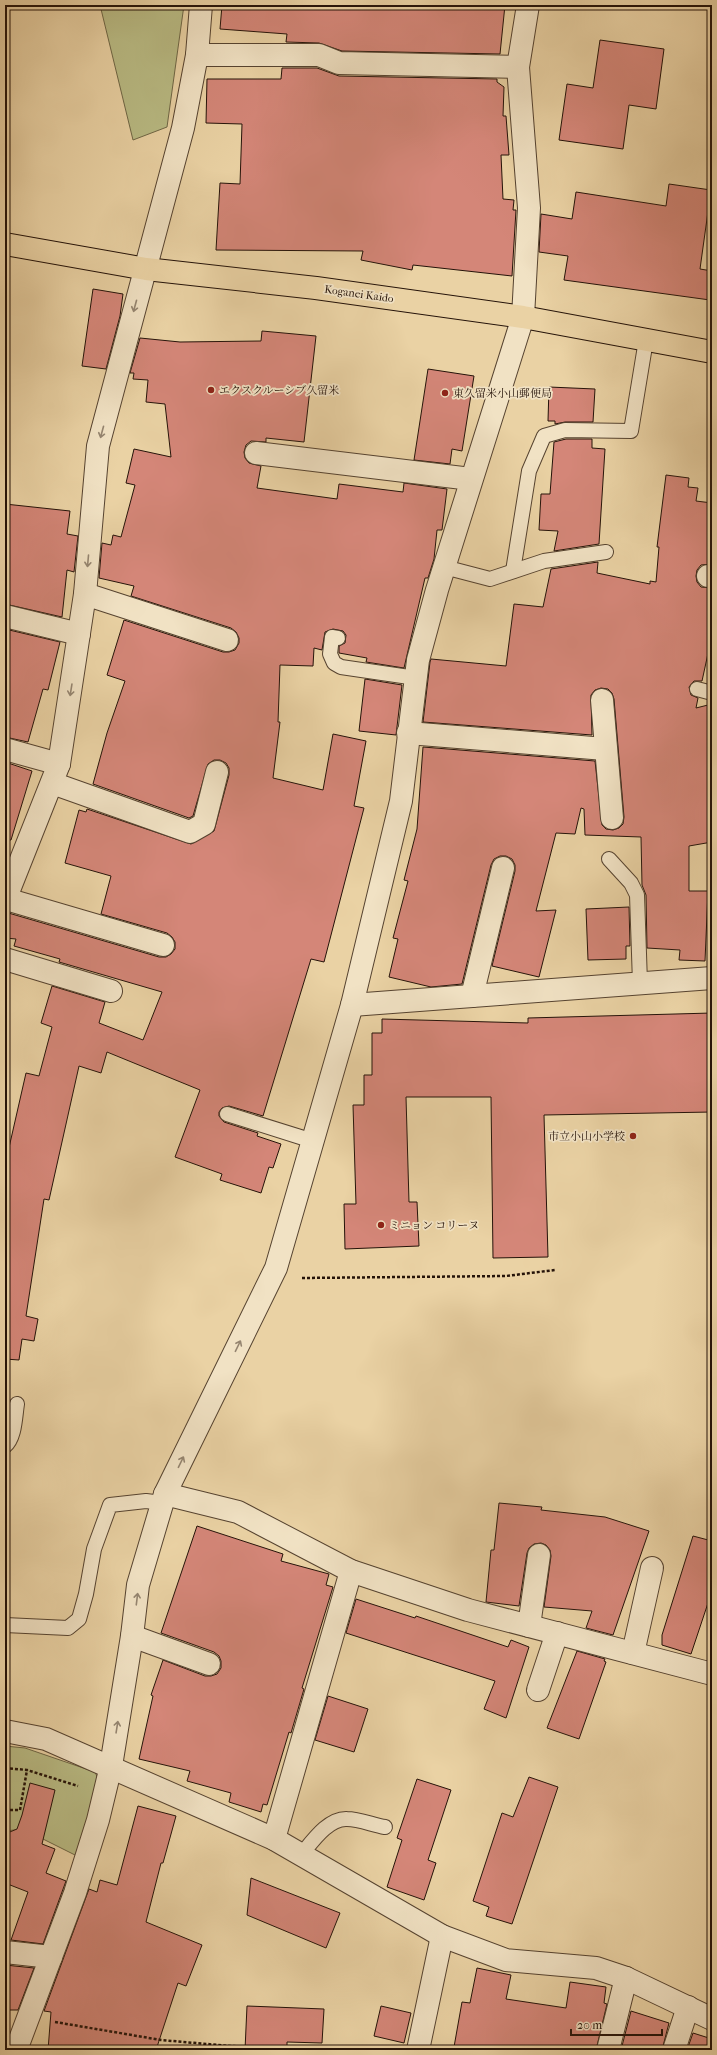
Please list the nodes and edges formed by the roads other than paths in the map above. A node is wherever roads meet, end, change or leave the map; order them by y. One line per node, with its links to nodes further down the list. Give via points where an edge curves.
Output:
1 (201, 5): 3 (street)
2 (528, 5): 4 (street)
3 (197, 55): 4 (street, via 319,55 339,63); 6 (street, via 183,128)
4 (518, 67): 7 (street, via 529,208)
5 (5, 244): 6 (main road, Koganei Kaido)
6 (146, 268): 7 (main road, Koganei Kaido, via 316,288); 15 (street, one-way to 15, via 98,446)
7 (523, 317): 8 (main road, Koganei Kaido); 11 (street)
8 (646, 340): 9 (main road, Koganei Kaido); 14 (lane, via 631,431 565,430 544,436 529,470)
9 (712, 352)
10 (256, 453): 11 (street)
11 (471, 479): 13 (street)
12 (606, 552): 14 (lane, via 544,561)
13 (444, 567): 14 (lane, via 490,579); 20 (street, via 418,660)
14 (513, 571)
15 (85, 594): 17 (street); 19 (street)
16 (5, 616): 17 (street)
17 (79, 634): 28 (street, one-way to 28)
18 (338, 638): 20 (lane, via 332,637 330,654 334,663)
19 (227, 640)
20 (416, 678): 24 (street)
21 (696, 689): 22 (lane)
22 (712, 693)
23 (602, 700): 26 (street)
24 (408, 734): 26 (street); 39 (street, via 401,801)
25 (5, 749): 28 (street)
26 (605, 749): 29 (street)
27 (218, 772): 28 (street, via 204,824 190,832)
28 (56, 774): 32 (street)
29 (612, 818)
30 (609, 859): 36 (lane, via 631,883 637,894)
31 (503, 868): 38 (street)
32 (5, 899): 33 (street)
33 (163, 945)
34 (5, 959): 37 (street)
35 (712, 978): 36 (street)
36 (640, 983): 38 (street)
37 (111, 991)
38 (472, 996): 39 (street)
39 (352, 1005): 41 (street)
40 (227, 1114): 41 (lane)
41 (313, 1141): 44 (street, one-way to 41, via 276,1268)
42 (17, 1404): 43 (lane, via 14,1426)
43 (5, 1446)
44 (164, 1498): 47 (street, via 238,1512); 48 (lane, via 110,1505 94,1549 79,1618 68,1628); 51 (street, one-way to 44, via 138,1585)
45 (539, 1555): 49 (street)
46 (652, 1568): 52 (street)
47 (351, 1571): 49 (street, via 468,1610); 59 (street)
48 (5, 1625)
49 (529, 1626): 50 (street)
50 (557, 1633): 52 (street); 55 (street)
51 (132, 1636): 53 (street); 57 (street, one-way to 51)
52 (633, 1653): 54 (street)
53 (209, 1664)
54 (712, 1674)
55 (538, 1690)
56 (5, 1731): 57 (street, via 46,1738)
57 (111, 1766): 59 (street); 63 (street, via 75,1893)
58 (385, 1827): 60 (lane, via 346,1819 332,1822)
59 (274, 1839): 60 (street)
60 (301, 1855): 61 (street)
61 (442, 1936): 64 (street, via 506,1960 596,1968); 68 (street)
62 (5, 1952): 63 (street)
63 (51, 1957): 67 (street)
64 (626, 1978): 65 (street); 69 (street)
65 (688, 2007): 66 (street); 70 (street)
66 (712, 2019)
67 (16, 2050)
68 (418, 2050)
69 (608, 2050)
70 (674, 2050)

